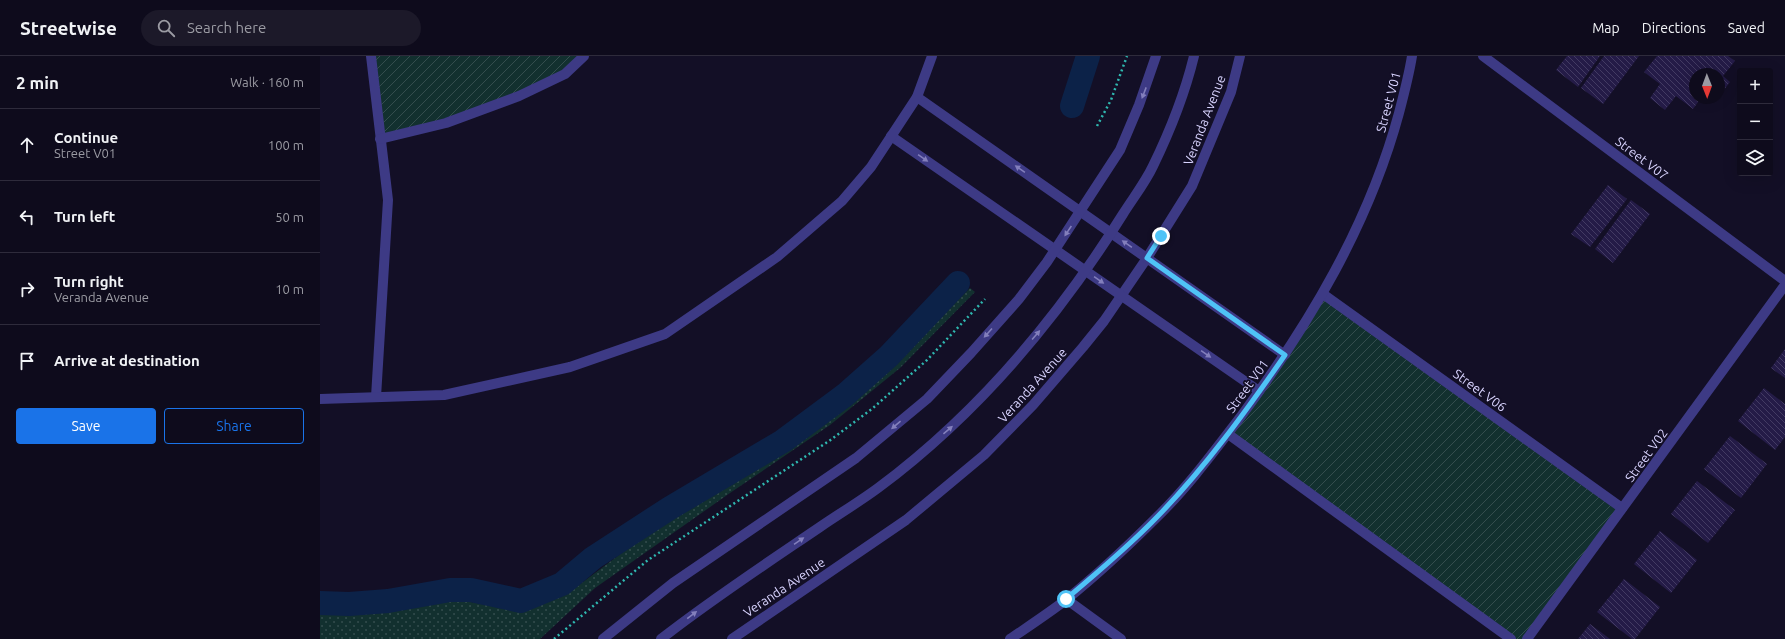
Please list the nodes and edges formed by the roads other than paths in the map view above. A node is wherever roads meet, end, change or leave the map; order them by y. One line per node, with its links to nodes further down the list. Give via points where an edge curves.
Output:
1 (371, 56): 11 (street)
2 (584, 56): 11 (street, via 564,74 519,96 446,123)
3 (932, 56): 9 (street)
4 (1156, 56): 12 (street, one-way to 12, via 1120,150)
5 (1194, 56): 13 (street, via 1188,80 1152,167)
6 (1240, 56): 15 (street, Veranda Avenue, via 1231,92 1192,186)
7 (1412, 56): 19 (street, Street V01, via 1391,143 1348,249)
8 (1482, 56): 17 (street, Street V07)
9 (917, 97): 10 (street); 12 (street, one-way to 9)
10 (891, 136): 14 (street, one-way to 14); 23 (street, via 871,167 836,206 777,257 665,334 570,367 444,395)
11 (380, 139): 23 (street, via 388,200)
12 (1081, 212): 13 (street); 14 (street, one-way to 14)
13 (1111, 233): 15 (street, one-way to 13); 16 (street)
14 (1055, 250): 16 (street); 28 (street, one-way to 28, via 1019,299 927,399 856,458 673,583)
15 (1147, 258): 20 (street, Veranda Avenue); 21 (street)
16 (1085, 271): 20 (street, one-way to 20); 29 (street, one-way to 16, via 701,608 878,488 952,426 1048,322)
17 (1785, 281)
18 (1785, 285): 26 (street, Street V02)
19 (1323, 294): 21 (street, Street V01); 26 (street, Street V06)
20 (1121, 296): 22 (street, one-way to 22); 30 (street, Veranda Avenue, via 1083,347 984,456 906,520)
21 (1285, 355): 22 (street, Street V01)
22 (1259, 391): 25 (street, Street V01)
23 (376, 398): 24 (street)
24 (320, 399)
25 (1228, 434): 27 (street, Street V01, via 1157,517 1106,566); 33 (street)
26 (1622, 508): 34 (street, Street V02)
27 (1066, 599): 31 (street, Street V01); 32 (street)
28 (602, 639)
29 (661, 639)
30 (732, 639)
31 (1010, 639)
32 (1121, 639)
33 (1510, 639)
34 (1527, 639)

